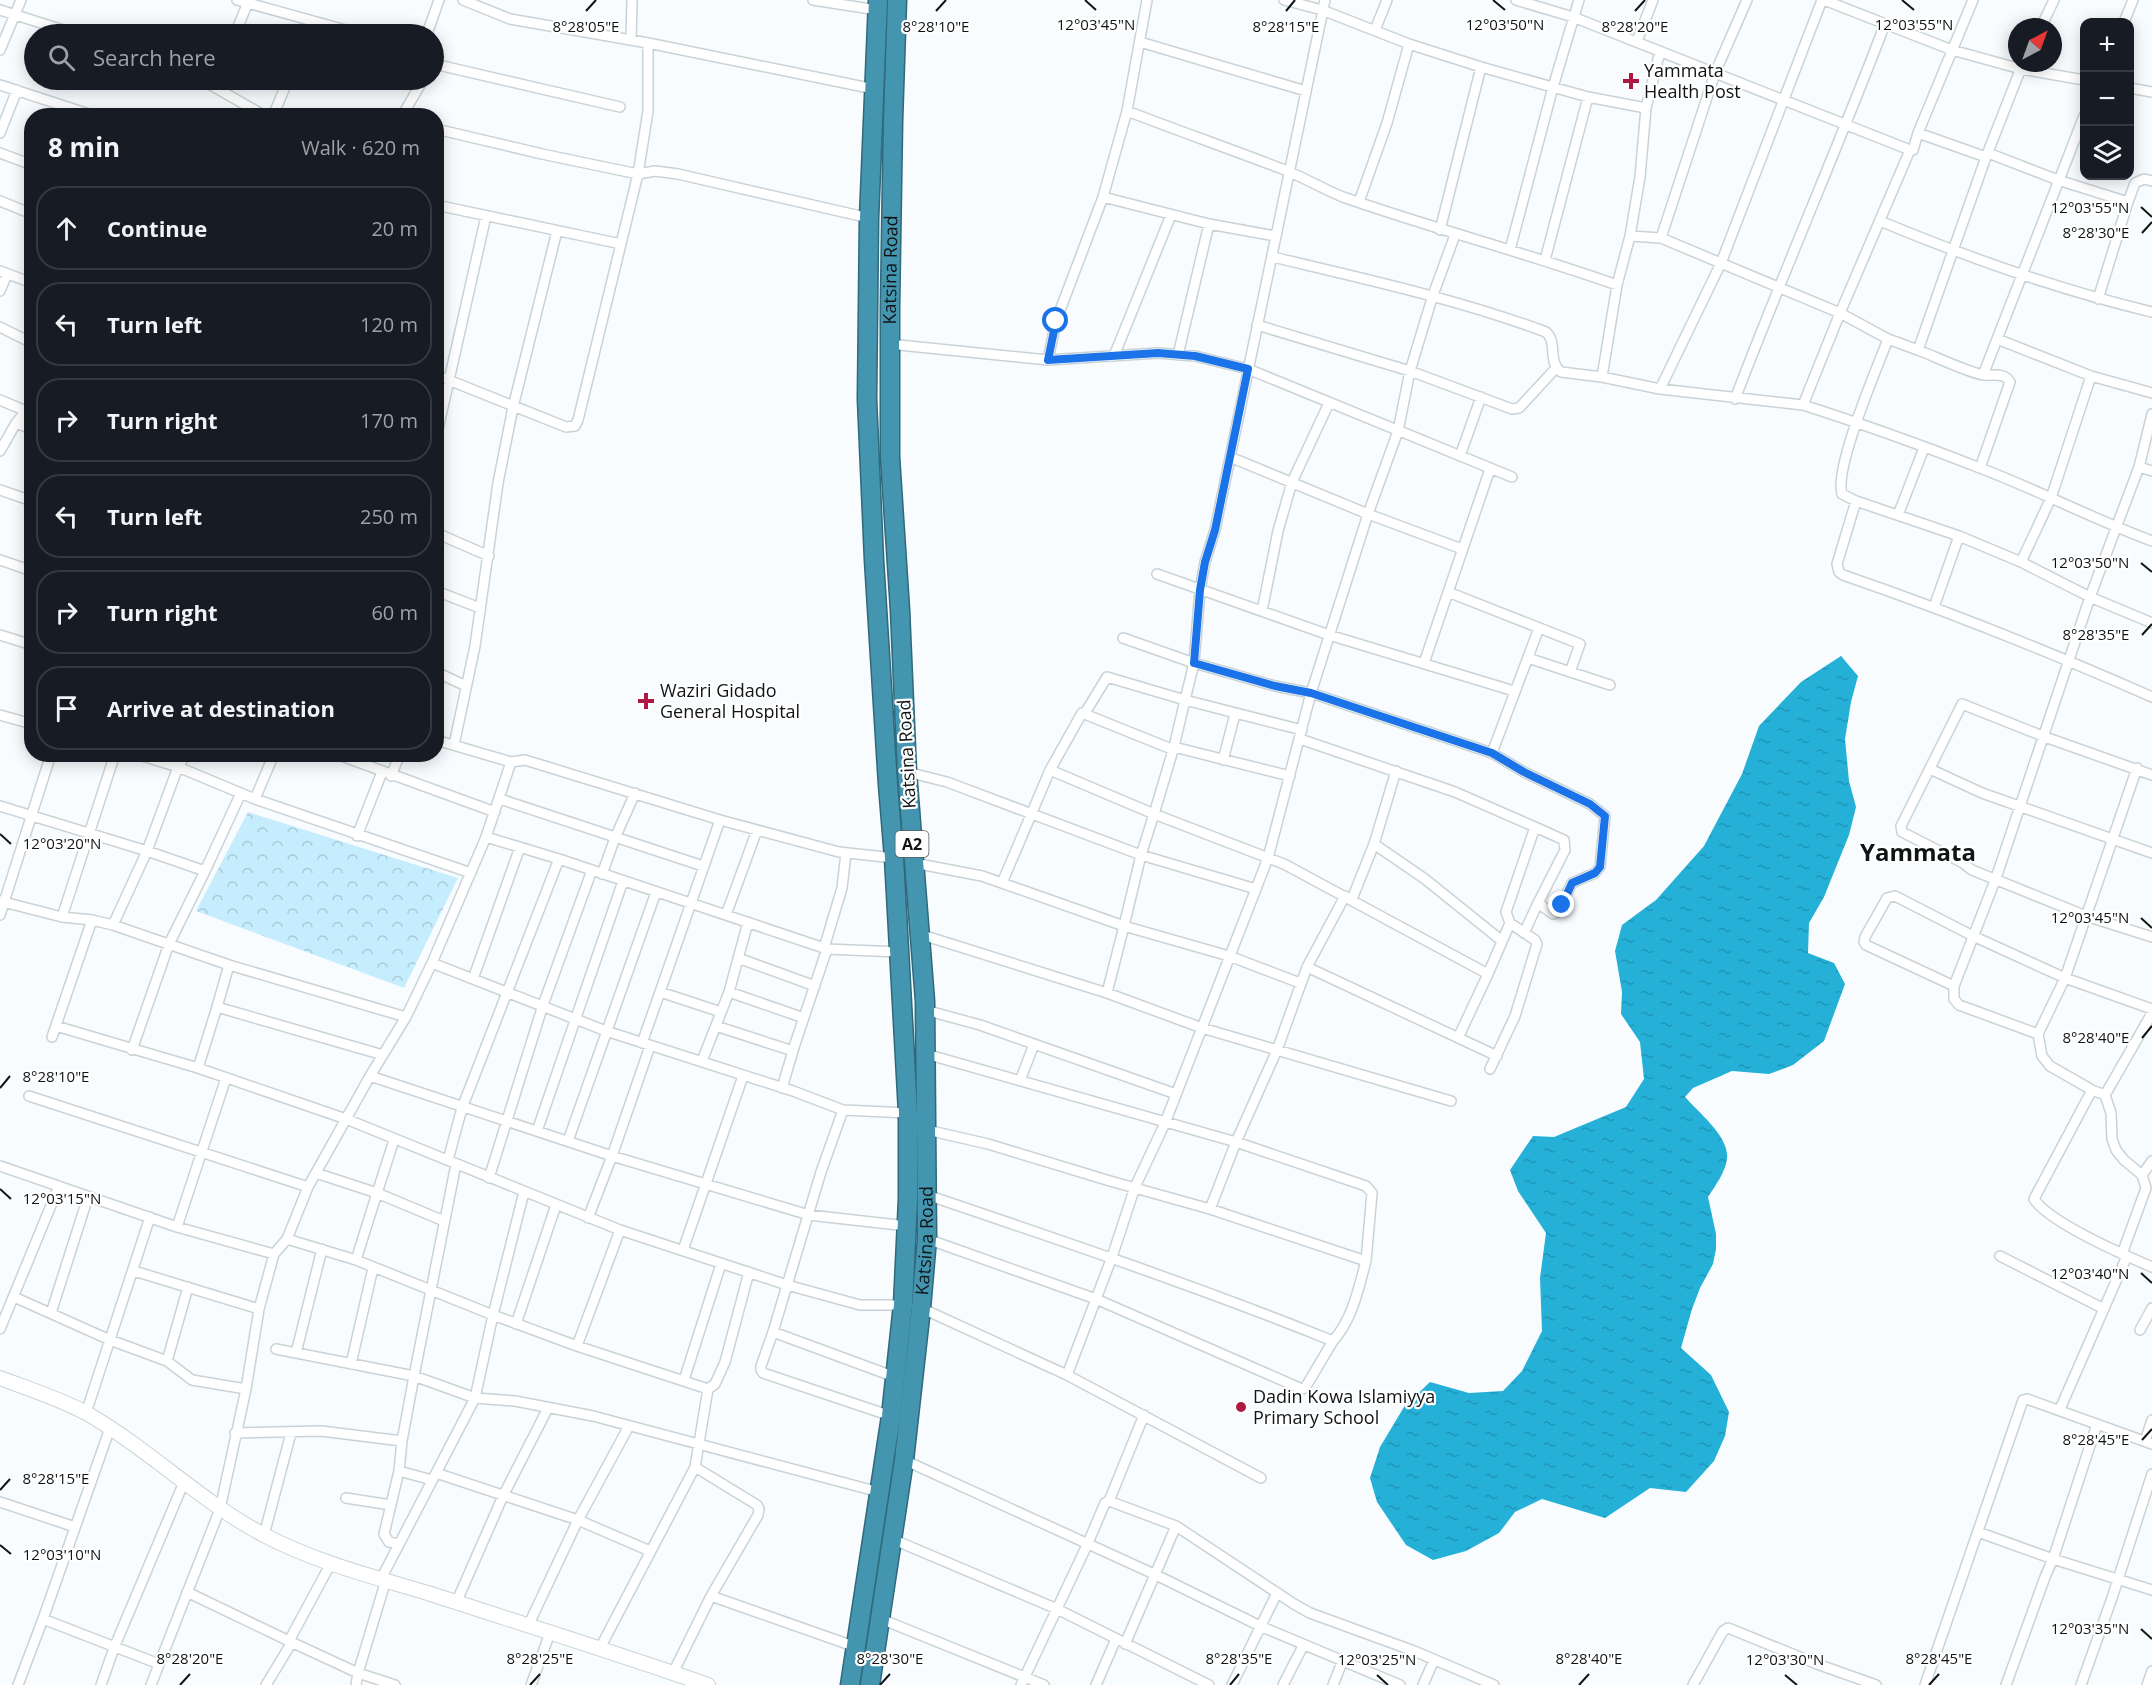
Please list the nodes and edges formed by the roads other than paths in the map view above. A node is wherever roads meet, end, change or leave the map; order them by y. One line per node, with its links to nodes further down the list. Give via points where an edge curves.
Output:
1 (21, 0): 23 (street)
2 (237, 0): 19 (street)
3 (439, 0): 32 (street)
4 (463, 0): 35 (street, via 510,19)
5 (632, 0): 35 (street)
6 (813, 0): 20 (street)
7 (897, 0): 120 (highway, Katsina Road / A2)
8 (1147, 0): 36 (street)
9 (1284, 0): 21 (street)
10 (1387, 0): 34 (street)
11 (1516, 0): 24 (street)
12 (1579, 0): 24 (street)
13 (1653, 0): 37 (street)
14 (1747, 0): 48 (street)
15 (1823, 0): 33 (street); 61 (street)
16 (1973, 0): 41 (street)
17 (2054, 0): 25 (street)
18 (2133, 0): 26 (street)
19 (248, 1): 27 (street); 29 (street)
20 (878, 5): 52 (highway, Katsina Road / A2)
21 (1324, 5): 34 (street); 58 (street)
22 (0, 10): 23 (street)
23 (15, 15): 28 (street); 40 (street)
24 (1573, 17): 37 (street); 51 (street)
25 (2045, 18)
26 (2126, 18)
27 (313, 21): 30 (street); 31 (street)
28 (44, 24)
29 (239, 24)
30 (312, 24)
31 (324, 24)
32 (431, 24)
33 (1885, 24): 41 (street); 69 (street)
34 (1375, 30): 39 (street)
35 (631, 40): 38 (street)
36 (1140, 42): 58 (street); 68 (street)
37 (1637, 42): 42 (street)
38 (648, 43): 52 (street); 79 (street, via 648,111)
39 (1409, 44): 45 (street); 84 (street)
40 (0, 50)
41 (1952, 50): 43 (street); 73 (street)
42 (1660, 51): 48 (street); 67 (street)
43 (2008, 63)
44 (444, 66): 62 (street)
45 (1482, 67): 51 (street); 93 (street)
46 (2020, 72): 76 (street)
47 (2049, 72): 49 (street)
48 (1715, 73): 61 (street); 98 (street)
49 (2080, 79)
50 (0, 85): 54 (street)
51 (1553, 87): 60 (street); 100 (street)
52 (874, 89): 90 (highway, Katsina Road / A2)
53 (2134, 89): 59 (street)
54 (17, 90): 63 (street); 72 (street)
55 (227, 90): 64 (street)
56 (284, 90): 65 (street)
57 (417, 90): 66 (street)
58 (1306, 91): 78 (street)
59 (2152, 92)
60 (1588, 97): 67 (street); 103 (street)
61 (1783, 100): 69 (street); 104 (street)
62 (620, 107)
63 (71, 108)
64 (254, 108)
65 (276, 108)
66 (407, 108)
67 (1646, 108): 97 (street)
68 (1127, 111): 78 (street); 82 (street)
69 (1846, 125): 74 (street); 109 (street)
70 (2081, 126): 80 (street)
71 (444, 131): 79 (street)
72 (0, 133)
73 (1918, 133): 74 (street); 76 (street)
74 (1910, 150): 91 (street)
75 (0, 153): 77 (street)
76 (1987, 155): 80 (street); 101 (street)
77 (24, 162)
78 (1288, 171): 84 (street); 96 (street)
79 (638, 174): 90 (street, via 678,174); 99 (street)
80 (2058, 180): 85 (street); 106 (street)
81 (2152, 181): 85 (street, via 2135,183)
82 (1103, 197): 88 (street); 124 (street, via 1056,321)
83 (0, 201): 87 (street)
84 (1359, 202): 93 (street)
85 (2128, 202): 112 (street)
86 (444, 207): 89 (street)
87 (24, 211)
88 (1171, 215): 92 (street); 123 (street)
89 (486, 216): 94 (street); 132 (street)
90 (869, 218): 252 (highway, Katsina Road / A2, via 867,399)
91 (1880, 222): 101 (street); 114 (street)
92 (1209, 224): 96 (street); 122 (street)
93 (1440, 230): 95 (street)
94 (557, 231): 99 (street); 142 (street)
95 (1455, 235): 100 (street); 111 (street)
96 (1275, 236): 102 (street)
97 (1630, 236): 98 (street); 108 (street)
98 (1661, 238): 104 (street)
99 (621, 244): 142 (street, via 575,426 566,427)
100 (1510, 250): 103 (street)
101 (1953, 251): 106 (street); 121 (street)
102 (1273, 257): 111 (street); 115 (street)
103 (1545, 260): 108 (street)
104 (1721, 263): 109 (street); 133 (street)
105 (4, 272): 107 (street); 110 (street)
106 (2021, 275): 112 (street); 119 (street)
107 (24, 280)
108 (1617, 285): 131 (street)
109 (1777, 289): 114 (street); 136 (street)
110 (0, 291)
111 (1433, 295): 125 (street, via 1546,332 1550,335); 127 (street)
112 (2098, 299): 113 (street)
113 (2152, 312)
114 (1840, 313): 118 (street); 140 (street)
115 (1257, 325): 126 (street); 127 (street)
116 (0, 327): 117 (street)
117 (24, 339)
118 (1888, 339): 121 (street); 145 (street)
119 (1997, 339): 128 (street); 129 (street)
120 (889, 344): 124 (street); 224 (highway, Katsina Road / A2, via 890,457)
121 (1918, 350): 128 (street)
122 (1178, 355): 123 (street); 126 (street)
123 (1114, 356): 124 (street)
124 (1048, 360)
125 (1556, 368): 131 (street); 135 (street, via 1519,408)
126 (1248, 369): 139 (street); 152 (street)
127 (1410, 371): 135 (street); 148 (street)
128 (1983, 375): 154 (street, via 2007,377 2010,382)
129 (2091, 376): 134 (street); 161 (street)
130 (444, 377): 132 (street)
131 (1602, 377): 133 (street)
132 (449, 379): 138 (street); 142 (street)
133 (1660, 390): 136 (street)
134 (2152, 393)
135 (1481, 397): 151 (street)
136 (1735, 399): 140 (street)
137 (0, 400): 141 (street)
138 (444, 402)
139 (1329, 403): 148 (street); 158 (street)
140 (1803, 405): 145 (street)
141 (24, 407)
142 (513, 407): 170 (street)
143 (24, 414): 146 (street)
144 (2152, 414): 153 (street)
145 (1856, 422): 149 (street); 162 (street, via 1840,488 1842,494)
146 (16, 423): 147 (street); 150 (street)
147 (24, 426)
148 (1398, 431): 151 (street); 163 (street)
149 (1924, 448): 154 (street); 164 (street)
150 (0, 451)
151 (1460, 456): 155 (street)
152 (1230, 457): 158 (street); 175 (street)
153 (2139, 467): 156 (street); 165 (street)
154 (1980, 468): 161 (street)
155 (1490, 469): 157 (street); 169 (street)
156 (2152, 471)
157 (1512, 477)
158 (1292, 482): 163 (street); 181 (street)
159 (0, 490): 160 (street)
160 (24, 498)
161 (2051, 498): 165 (street); 172 (street)
162 (1856, 501): 164 (street); 179 (street, via 1837,564 1839,572)
163 (1368, 514): 169 (street); 185 (street)
164 (1898, 515): 167 (street)
165 (2116, 528): 168 (street); 178 (street)
166 (444, 536): 170 (street)
167 (1959, 536): 172 (street); 179 (street)
168 (2152, 541)
169 (1462, 549): 176 (street)
170 (489, 556): 180 (street)
171 (0, 560): 173 (street)
172 (2021, 562): 178 (street)
173 (24, 568)
174 (1156, 574): 175 (street)
175 (1200, 590): 181 (street); 190 (street)
176 (1448, 592): 183 (street); 191 (street)
177 (444, 594): 180 (street)
178 (2090, 597): 182 (street); 189 (street)
179 (1934, 607): 189 (street)
180 (480, 608): 195 (street)
181 (1262, 611): 185 (street)
182 (2152, 624)
183 (1539, 628): 188 (street); 192 (street, via 1581,644)
184 (0, 635): 187 (street)
185 (1329, 635): 191 (street); 197 (street)
186 (1123, 639): 190 (street)
187 (24, 642)
188 (1528, 658): 192 (street); 196 (street)
189 (2070, 660): 198 (street); 205 (street)
190 (1194, 663): 197 (street); 199 (street)
191 (1424, 663): 196 (street)
192 (1570, 672): 194 (street)
193 (444, 676): 195 (street)
194 (1610, 685)
195 (466, 686): 207 (street)
196 (1514, 691): 209 (street)
197 (1311, 693): 204 (street); 209 (street)
198 (2152, 697)
199 (1185, 700): 200 (street, via 1107,677); 201 (street); 208 (street)
200 (1082, 713): 208 (street); 222 (street)
201 (1235, 714): 204 (street); 210 (street)
202 (0, 715): 203 (street)
203 (24, 722)
204 (1301, 734): 223 (street); 227 (street)
205 (2044, 737): 220 (street); 221 (street, via 1962,704); 233 (street)
206 (444, 743): 207 (street)
207 (454, 746): 218 (street)
208 (1174, 749): 210 (street); 236 (street)
209 (1492, 753): 269 (street, via 1590,804 1605,816 1600,867 1572,883 1558,912 1553,914)
210 (1223, 760): 227 (street)
211 (49, 762): 237 (street)
212 (112, 762): 241 (street)
213 (162, 762): 219 (street)
214 (181, 762): 219 (street)
215 (270, 762): 230 (street)
216 (356, 762): 225 (street)
217 (395, 762): 225 (street)
218 (511, 762): 229 (street, via 525,760); 231 (street)
219 (178, 767): 228 (street); 248 (street)
220 (2137, 768): 226 (street); 245 (street)
221 (1929, 769): 233 (street); 261 (street, via 1903,819 1902,832 1972,870)
222 (1050, 770): 235 (street); 236 (street)
223 (1396, 771): 239 (street); 246 (street)
224 (907, 772): 235 (street); 255 (highway, Katsina Road / A2)
225 (387, 774): 234 (street); 242 (street)
226 (2152, 775)
227 (1290, 776): 253 (street)
228 (241, 793): 230 (street); 258 (street)
229 (635, 793): 238 (street); 244 (street)
230 (255, 799): 242 (street)
231 (500, 799): 234 (street); 244 (street)
232 (0, 806): 237 (street)
233 (2019, 806): 245 (street); 261 (street)
234 (495, 812): 243 (street)
235 (1033, 814): 251 (street); 263 (street)
236 (1154, 814): 251 (street); 253 (street)
237 (32, 816): 241 (street); 267 (street)
238 (720, 820): 240 (street); 256 (street)
239 (1536, 827): 269 (street, via 1565,844); 276 (street, via 1506,912)
240 (757, 830): 249 (street); 271 (street)
241 (89, 833): 248 (street); 273 (street)
242 (357, 836): 259 (street)
243 (486, 837): 247 (street); 259 (street)
244 (615, 838): 256 (street); 260 (street)
245 (2112, 840): 250 (street); 272 (street)
246 (1374, 844): 266 (street); 283 (street)
247 (520, 847): 254 (street); 294 (street)
248 (147, 850): 258 (street); 277 (street)
249 (846, 853): 252 (street); 285 (street, via 842,888)
250 (2152, 853)
251 (1141, 855): 264 (street); 278 (street)
252 (894, 858): 286 (highway, Katsina Road / A2)
253 (1268, 858): 264 (street); 266 (street)
254 (559, 859): 257 (street); 298 (street)
255 (914, 862): 263 (street); 280 (highway, Katsina Road / A2)
256 (703, 866): 268 (street)
257 (592, 870): 260 (street); 302 (street)
258 (205, 871): 284 (street)
259 (471, 873): 289 (street)
260 (602, 874): 262 (street)
261 (1996, 878): 272 (street); 281 (street)
262 (623, 880): 265 (street); 308 (street)
263 (1002, 883): 278 (street)
264 (1256, 889): 287 (street)
265 (656, 892): 268 (street); 313 (street)
266 (1348, 897): 291 (street); 292 (street)
267 (2, 901): 270 (street); 273 (street)
268 (691, 903): 271 (street); 299 (street)
269 (1538, 903): 279 (street)
270 (0, 915)
271 (726, 915): 275 (street)
272 (2086, 916): 282 (street); 293 (street)
273 (62, 917): 274 (street)
274 (92, 920): 277 (street); 310 (street)
275 (748, 922): 285 (street); 288 (street)
276 (1510, 922): 279 (street); 283 (street)
277 (113, 925): 284 (street)
278 (1124, 926): 287 (street); 301 (street)
279 (1524, 933): 324 (street, via 1537,944 1515,1016)
280 (919, 934): 301 (street); 304 (highway, Katsina Road / A2)
281 (1973, 936): 293 (street); 297 (street); 297 (street, via 1891,896 1865,937 1866,945)
282 (2152, 937)
283 (1502, 940): 292 (street)
284 (169, 944): 290 (street); 319 (street)
285 (825, 948): 286 (street); 296 (street)
286 (899, 952): 340 (highway, Katsina Road / A2)
287 (1229, 956): 295 (street); 312 (street)
288 (738, 958): 296 (street); 300 (street)
289 (432, 963): 294 (street); 307 (street)
290 (229, 965): 303 (street); 307 (street)
291 (1307, 967): 295 (street); 316 (street)
292 (1488, 974): 316 (street)
293 (2065, 978): 305 (street); 314 (street)
294 (472, 980): 298 (street)
295 (1300, 982): 320 (street)
296 (814, 986): 309 (street)
297 (1954, 986): 314 (street, via 1954,999 1959,1005)
298 (507, 991): 302 (street); 338 (street)
299 (660, 992): 306 (street); 317 (street)
300 (729, 992): 306 (street); 309 (street)
301 (1107, 993): 312 (street)
302 (543, 1005): 308 (street); 342 (street)
303 (217, 1007): 323 (street); 326 (street)
304 (925, 1010): 318 (street); 322 (highway, Katsina Road / A2)
305 (2152, 1011): 335 (street)
306 (721, 1012): 311 (street)
307 (406, 1017): 323 (street)
308 (575, 1018): 313 (street); 344 (street)
309 (804, 1018): 321 (street)
310 (56, 1026): 315 (street); 319 (street)
311 (716, 1026): 321 (street); 325 (street)
312 (1202, 1028): 320 (street); 334 (street)
313 (606, 1031): 317 (street); 347 (street)
314 (2038, 1034): 333 (street, via 2042,1056 2050,1066)
315 (51, 1037)
316 (1458, 1038): 324 (street)
317 (646, 1044): 325 (street); 350 (street)
318 (1034, 1044): 331 (street); 334 (street)
319 (132, 1050): 326 (street)
320 (1277, 1050): 337 (street); 348 (street)
321 (793, 1051): 332 (street)
322 (926, 1054): 331 (street); 345 (highway, Katsina Road / A2)
323 (383, 1055): 328 (street)
324 (1497, 1056): 327 (street)
325 (702, 1061): 329 (street)
326 (198, 1068): 330 (street)
327 (1490, 1069)
328 (370, 1076): 338 (street); 341 (street)
329 (743, 1076): 332 (street); 357 (street)
330 (226, 1078): 341 (street); 349 (street)
331 (1020, 1081): 343 (street)
332 (782, 1088): 339 (street)
333 (2092, 1090): 335 (street); 380 (street, via 2034,1199 2045,1212)
334 (1176, 1094): 343 (street)
335 (2105, 1095): 355 (street, via 2116,1150)
336 (29, 1096): 349 (street)
337 (1451, 1101)
338 (462, 1108): 342 (street); 352 (street)
339 (843, 1110): 340 (street); 368 (street)
340 (908, 1113): 372 (highway, Katsina Road / A2)
341 (346, 1119): 346 (street); 354 (street)
342 (506, 1121): 344 (street); 356 (street)
343 (1165, 1123): 348 (street); 360 (street)
344 (537, 1131): 347 (street)
345 (927, 1131): 360 (street, via 988,1144); 364 (highway, Katsina Road / A2)
346 (394, 1140): 352 (street); 363 (street)
347 (568, 1141): 350 (street)
348 (1236, 1142): 367 (street); 384 (street, via 1366,1186 1372,1193)
349 (201, 1151): 359 (street); 373 (street)
350 (612, 1156): 357 (street); 370 (street)
351 (2152, 1161): 355 (street)
352 (452, 1162): 356 (street); 371 (street)
353 (0, 1166): 358 (street)
354 (316, 1173): 359 (street); 363 (street)
355 (2142, 1174): 361 (street)
356 (489, 1178): 362 (street)
357 (706, 1184): 368 (street); 378 (street)
358 (59, 1186): 365 (street); 393 (street)
359 (308, 1187): 375 (street)
360 (1135, 1187): 367 (street); 382 (street)
361 (2149, 1189): 380 (street)
362 (524, 1192): 366 (street); 400 (street)
363 (377, 1193): 371 (street); 383 (street)
364 (927, 1195): 376 (highway, Katsina Road / A2); 382 (street)
365 (88, 1197): 369 (street); 399 (street)
366 (556, 1205): 370 (street); 401 (street)
367 (1210, 1209): 384 (street)
368 (809, 1215): 372 (street); 390 (street)
369 (150, 1217): 373 (street); 388 (street)
370 (588, 1218): 374 (street)
371 (444, 1221): 392 (street)
372 (907, 1226): 395 (highway, Katsina Road / A2)
373 (177, 1227): 379 (street)
374 (620, 1230): 378 (street); 407 (street)
375 (287, 1239): 377 (street); 379 (street)
376 (927, 1239): 394 (street); 395 (highway, Katsina Road / A2)
377 (322, 1249): 383 (street); 409 (street)
378 (683, 1250): 385 (street)
379 (274, 1254): 397 (street)
380 (2124, 1255): 386 (street); 398 (street)
381 (2000, 1256): 398 (street)
382 (1112, 1257): 394 (street); 406 (street)
383 (356, 1260): 387 (street)
384 (1366, 1261): 406 (street, via 1354,1308)
385 (721, 1264): 389 (street); 416 (street)
386 (2152, 1267)
387 (373, 1268): 392 (street); 411 (street)
388 (134, 1271): 391 (street); 405 (street)
389 (749, 1272): 390 (street); 418 (street, via 724,1362 715,1384)
390 (787, 1285): 395 (street, via 860,1305); 404 (street)
391 (188, 1287): 397 (street); 410 (street)
392 (430, 1289): 400 (street); 413 (street)
393 (14, 1297): 399 (street); 402 (street)
394 (1096, 1299): 406 (street, via 1302,1389); 412 (street)
395 (912, 1307): 412 (street); 414 (highway, Katsina Road / A2); 434 (highway, Katsina Road / A2)
396 (2152, 1308): 403 (street)
397 (259, 1309): 417 (street)
398 (2104, 1309): 421 (street)
399 (51, 1313): 405 (street)
400 (493, 1315): 401 (street); 419 (street)
401 (516, 1324): 407 (street)
402 (0, 1329)
403 (2140, 1330)
404 (773, 1332): 414 (street); 424 (street, via 761,1366 763,1373)
405 (110, 1340): 410 (street); 422 (street)
406 (1333, 1341)
407 (577, 1346): 416 (street)
408 (276, 1349): 409 (street)
409 (296, 1353): 411 (street)
410 (167, 1361): 417 (street, via 192,1380)
411 (351, 1364): 413 (street)
412 (1067, 1375): 423 (street)
413 (414, 1376): 419 (street); 431 (street)
414 (895, 1377): 424 (highway, Katsina Road / A2)
415 (0, 1378): 422 (street)
416 (684, 1380): 418 (street)
417 (246, 1389): 429 (street)
418 (708, 1389): 433 (street)
419 (475, 1398): 420 (street); 438 (street)
420 (548, 1408): 427 (street); 442 (street)
421 (2060, 1409): 426 (street); 451 (street, via 2023,1400)
422 (86, 1413): 428 (street)
423 (1144, 1415): 439 (street); 444 (street)
424 (891, 1416): 441 (highway, Katsina Road / A2)
425 (2152, 1420): 432 (street)
426 (2097, 1424): 432 (street); 457 (street)
427 (629, 1426): 433 (street); 448 (street)
428 (110, 1428): 440 (street); 450 (street)
429 (235, 1433): 430 (street); 447 (street)
430 (291, 1433): 431 (street, via 321,1431); 452 (street)
431 (402, 1441): 436 (street)
432 (2149, 1443)
433 (698, 1444): 435 (street); 441 (street)
434 (904, 1460): 453 (highway, Katsina Road / A2); 454 (street)
435 (695, 1467): 456 (street); 465 (street, via 759,1509)
436 (399, 1471): 438 (street); 446 (street)
437 (2152, 1474): 461 (street)
438 (434, 1477): 442 (street); 455 (street)
439 (1261, 1478)
440 (184, 1482): 447 (street); 477 (street)
441 (879, 1492): 476 (highway, Katsina Road / A2)
442 (503, 1496): 448 (street); 466 (street)
443 (346, 1498): 446 (street)
444 (1109, 1501): 449 (street); 454 (street)
445 (0, 1502): 450 (street)
446 (391, 1505): 455 (street, via 385,1539)
447 (220, 1509): 452 (street); 463 (street)
448 (578, 1520): 456 (street); 470 (street)
449 (1176, 1526): 459 (street); 464 (street)
450 (75, 1527): 468 (street)
451 (1978, 1532): 457 (street); 508 (street)
452 (264, 1535): 458 (street)
453 (892, 1539): 467 (street); 469 (highway, Katsina Road / A2)
454 (1088, 1543): 459 (street); 467 (street)
455 (399, 1544): 460 (street)
456 (650, 1551): 478 (street)
457 (2053, 1559): 461 (street); 509 (street)
458 (331, 1563): 460 (street); 473 (street)
459 (1154, 1574): 471 (street); 474 (street)
460 (384, 1579): 466 (street); 483 (street)
461 (2117, 1580): 462 (street); 510 (street)
462 (2152, 1590)
463 (187, 1592): 473 (street); 481 (street)
464 (1278, 1593): 471 (street); 480 (street, via 1310,1612)
465 (711, 1596): 476 (street); 484 (street)
466 (456, 1603): 470 (street)
467 (1057, 1609): 474 (street); 485 (street)
468 (43, 1619): 477 (street); 487 (street)
469 (881, 1619): 485 (street); 496 (highway, Katsina Road / A2)
470 (528, 1626): 472 (street)
471 (1260, 1626): 475 (street); 500 (street)
472 (550, 1633): 478 (street); 493 (street)
473 (290, 1641): 483 (street); 490 (street)
474 (1120, 1641): 498 (street); 499 (street)
475 (1304, 1646): 479 (street); 501 (street)
476 (856, 1647): 495 (highway, Katsina Road / A2)
477 (114, 1648): 481 (street); 488 (street)
478 (599, 1650): 484 (street)
479 (1343, 1660): 502 (street); 503 (street)
480 (1434, 1660): 486 (street); 504 (street)
481 (159, 1664): 489 (street)
482 (2152, 1671): 511 (street)
483 (358, 1673): 491 (street); 492 (street)
484 (673, 1673): 494 (street)
485 (1022, 1681): 497 (street)
486 (1483, 1683): 505 (street)
487 (18, 1685)
488 (102, 1685)
489 (151, 1685)
490 (266, 1685)
491 (356, 1685)
492 (395, 1685)
493 (531, 1685)
494 (708, 1685)
495 (850, 1685)
496 (870, 1685)
497 (1044, 1685)
498 (1096, 1685)
499 (1209, 1685)
500 (1232, 1685)
501 (1283, 1685)
502 (1333, 1685)
503 (1400, 1685)
504 (1423, 1685)
505 (1494, 1685)
506 (1693, 1685): 507 (street, via 1723,1631 1734,1628)
507 (1876, 1685)
508 (1925, 1685)
509 (2006, 1685)
510 (2081, 1685)
511 (2147, 1685)

